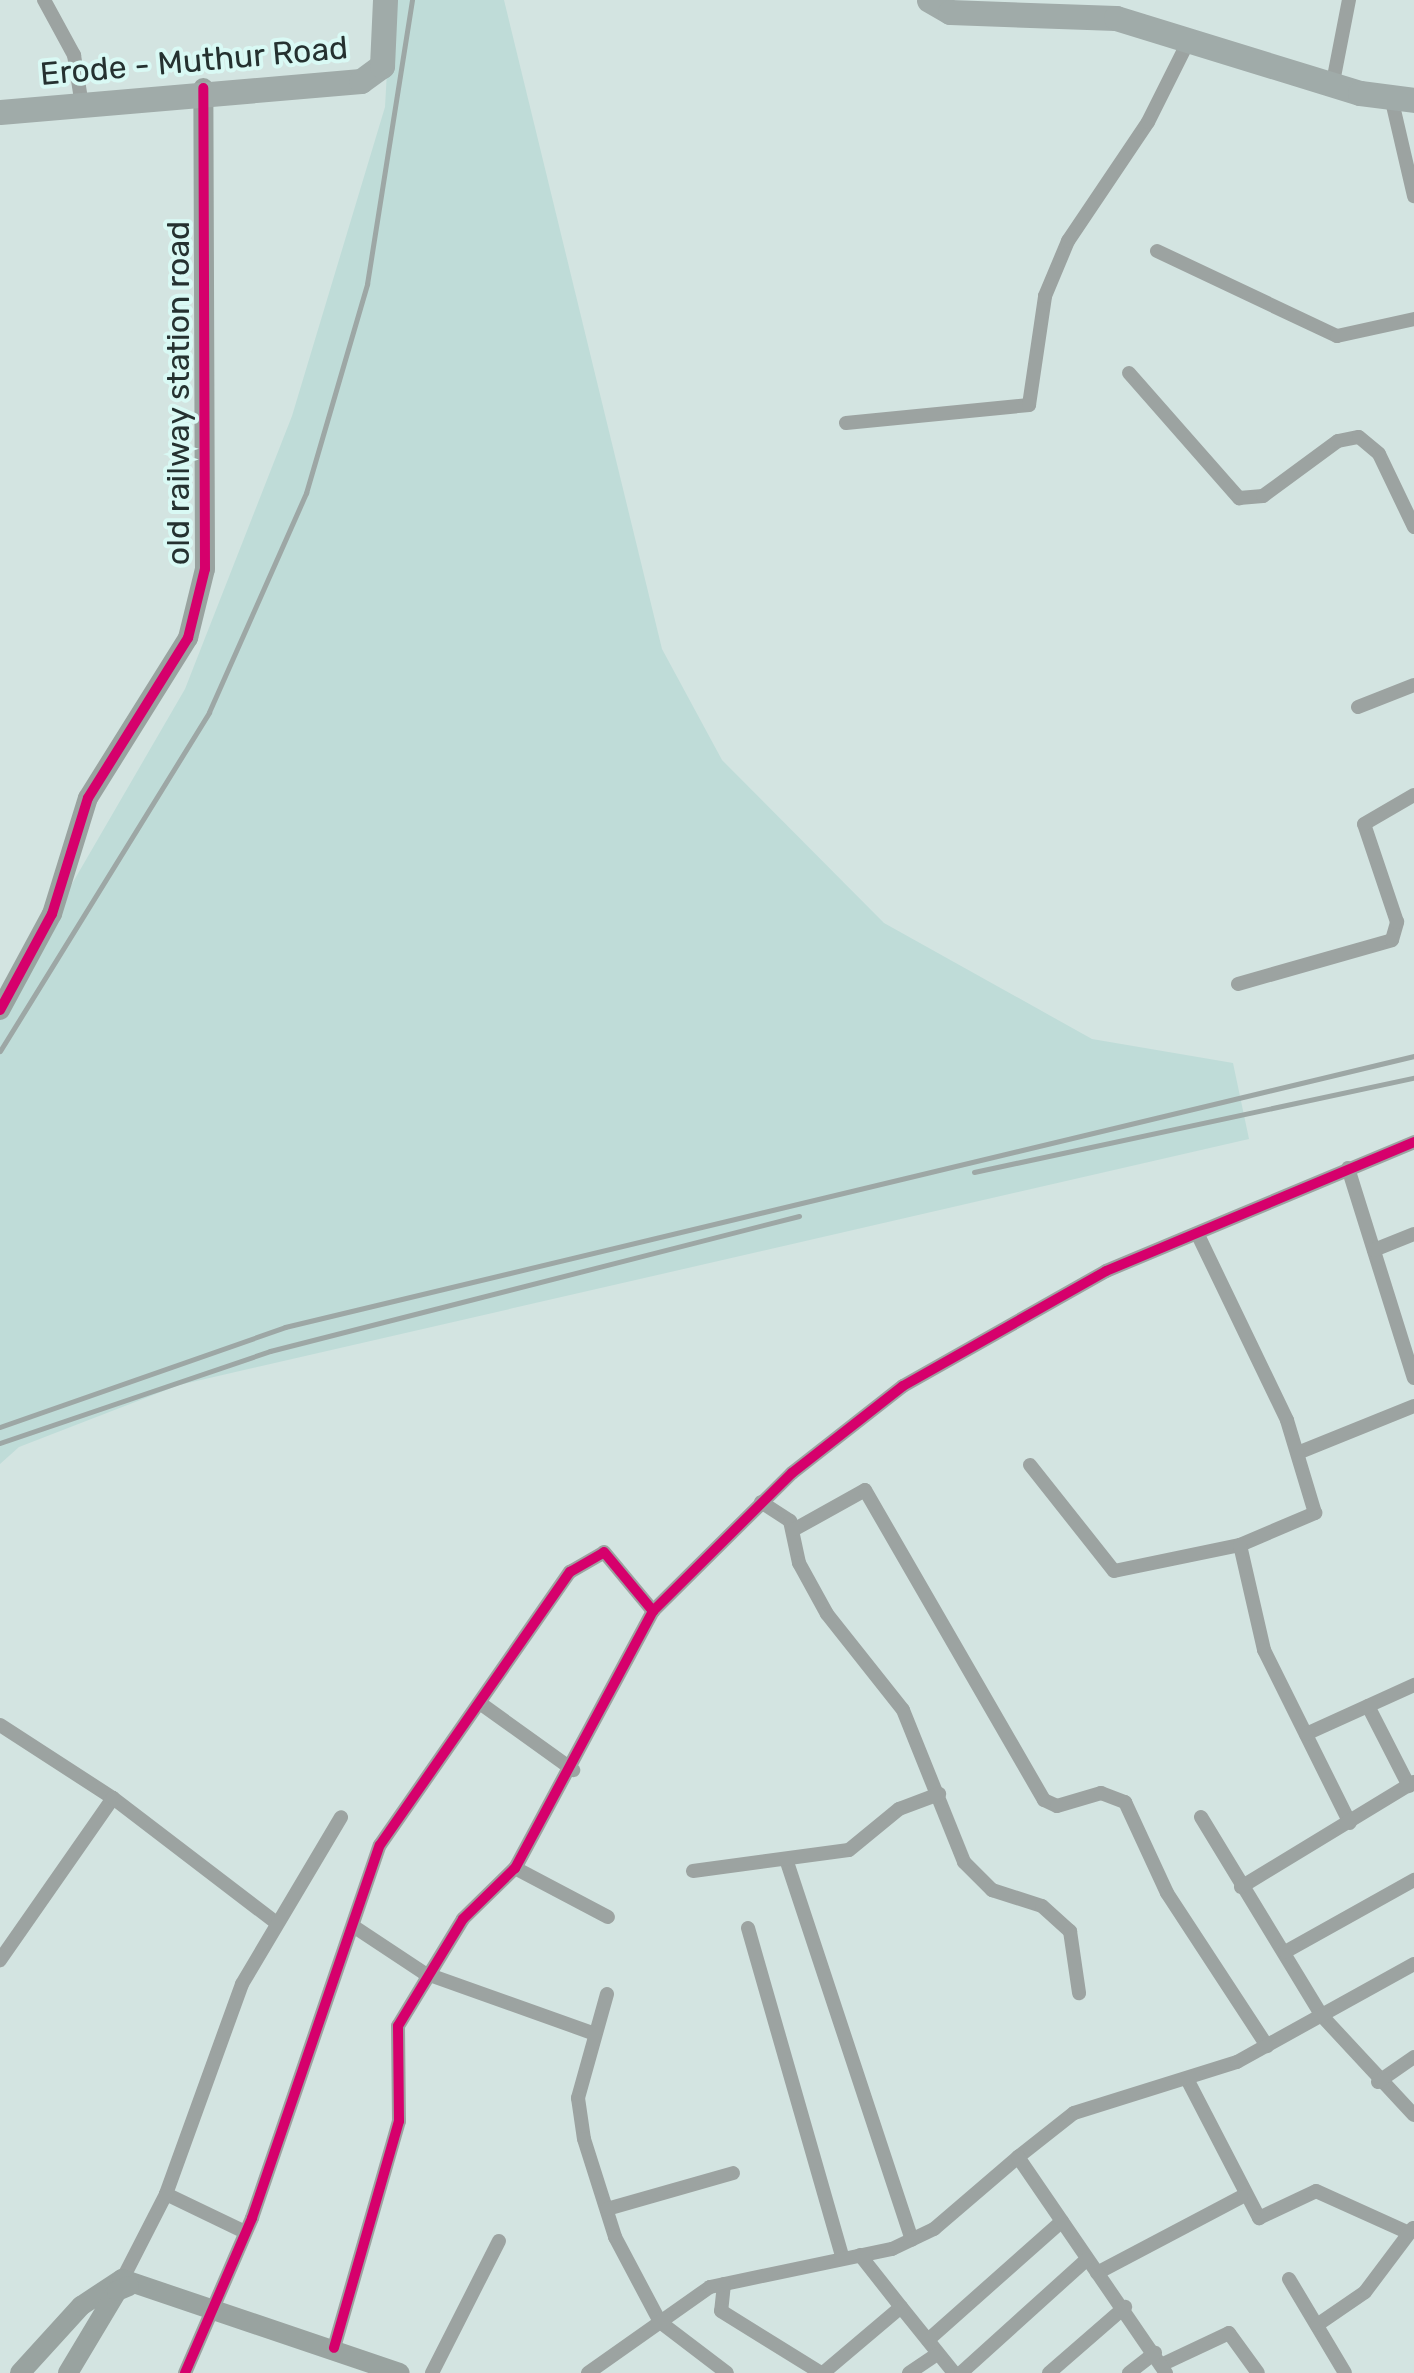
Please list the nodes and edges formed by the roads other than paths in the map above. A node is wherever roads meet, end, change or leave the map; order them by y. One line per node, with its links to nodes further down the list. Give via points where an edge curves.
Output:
1 (44, 0): 9 (street, via 74,56)
2 (385, 0): 8 (highway, Erode - Muthur Road, via 382,66 367,79)
3 (928, 0): 5 (highway, via 950,12)
4 (1349, 0): 7 (street)
5 (994, 7): 6 (highway, via 1116,18)
6 (1188, 40): 7 (highway); 16 (street, via 1148,122 1068,241 1045,296 1028,405)
7 (1333, 82): 10 (highway)
8 (203, 88): 9 (highway, Erode - Muthur Road); 22 (street, old railway station road, via 205,568 188,638 88,798 52,914)
9 (80, 98): 11 (highway, Erode - Muthur Road)
10 (1402, 98): 12 (street)
11 (0, 112)
12 (1414, 196)
13 (1157, 251): 14 (street, via 1337,336)
14 (1414, 319)
15 (1128, 373): 17 (street, via 1238,498 1263,496 1338,441 1359,437 1379,454)
16 (846, 423)
17 (1414, 526)
18 (1414, 685): 19 (street)
19 (1358, 708)
20 (1414, 796): 21 (street, via 1364,824 1397,922 1392,940)
21 (1238, 984)
22 (0, 1010)
23 (1414, 1142): 24 (street)
24 (1348, 1168): 26 (street); 27 (street)
25 (1414, 1234): 27 (street)
26 (1200, 1239): 31 (street); 33 (street, via 1106,1271 928,1370)
27 (1374, 1250): 28 (street)
28 (1407, 1324): 29 (street)
29 (1414, 1378)
30 (1414, 1406): 31 (street)
31 (1300, 1452): 35 (street, via 1315,1513)
32 (1030, 1465): 35 (street, via 1114,1571)
33 (761, 1502): 34 (street); 36 (street)
34 (795, 1529): 44 (street, via 806,1578 903,1710); 66 (street, via 865,1490 1044,1800 1058,1806 1101,1794 1124,1802 1167,1893)
35 (1240, 1544): 41 (street, via 1264,1650)
36 (653, 1610): 38 (street, via 604,1552 570,1572); 42 (street, via 606,1685)
37 (1414, 1685): 39 (street)
38 (484, 1706): 42 (street); 56 (street, via 380,1846)
39 (1368, 1706): 41 (street); 43 (street)
40 (0, 1725): 45 (street)
41 (1306, 1734): 48 (street)
42 (573, 1770): 50 (street)
43 (1411, 1784): 48 (street)
44 (939, 1794): 49 (street, via 898,1809 850,1850); 62 (street, via 978,1882 1042,1906 1070,1930)
45 (113, 1798): 55 (street); 59 (street)
46 (341, 1817): 55 (street)
47 (1201, 1817): 53 (street)
48 (1350, 1823): 53 (street)
49 (786, 1860): 51 (street); 79 (street)
50 (515, 1868): 54 (street); 61 (street)
51 (693, 1871)
52 (1414, 1880): 58 (street)
53 (1241, 1887): 58 (street)
54 (608, 1916)
55 (274, 1920): 73 (street, via 200,2084)
56 (356, 1928): 61 (street); 78 (street)
57 (748, 1928): 82 (street)
58 (1285, 1952): 64 (street)
59 (0, 1960)
60 (1414, 1964): 64 (street)
61 (424, 1973): 65 (street); 94 (street, via 398,2026 399,2121)
62 (1079, 1993)
63 (607, 1994): 65 (street)
64 (1322, 2016): 66 (street); 69 (street)
65 (590, 2032): 75 (street, via 579,2117)
66 (1267, 2046): 68 (street)
67 (1414, 2058): 69 (street)
68 (1187, 2079): 71 (street, via 1074,2112); 74 (street)
69 (1378, 2082): 70 (street)
70 (1414, 2116)
71 (1018, 2157): 76 (street); 79 (street)
72 (732, 2173): 75 (street)
73 (166, 2194): 78 (street); 86 (street)
74 (1241, 2198): 77 (street, via 1263,2219 1327,2193); 84 (street)
75 (607, 2209): 91 (street)
76 (1062, 2221): 83 (street); 93 (street)
77 (1411, 2230): 92 (street, via 1375,2282)
78 (245, 2232): 88 (street)
79 (912, 2240): 81 (street)
80 (499, 2241): 100 (street)
81 (860, 2255): 82 (street); 89 (street)
82 (842, 2256): 87 (street)
83 (1086, 2260): 84 (street); 105 (street)
84 (1097, 2273): 90 (street)
85 (1290, 2279): 92 (street)
86 (127, 2284): 88 (street); 96 (street, via 80,2306); 97 (street)
87 (724, 2284): 91 (street); 103 (street, via 721,2311)
88 (213, 2307): 94 (street); 98 (street)
89 (901, 2307): 93 (street); 103 (street)
90 (1125, 2307): 95 (street); 106 (street)
91 (660, 2322): 101 (street); 102 (street)
92 (1316, 2324): 109 (street)
93 (933, 2347): 104 (street); 105 (street)
94 (334, 2348): 99 (street)
95 (1161, 2364): 107 (street); 108 (street, via 1229,2333)
96 (20, 2373)
97 (68, 2373)
98 (185, 2373)
99 (399, 2373)
100 (432, 2373)
101 (588, 2373)
102 (728, 2373)
103 (822, 2373)
104 (909, 2373)
105 (958, 2373)
106 (1049, 2373)
107 (1128, 2373)
108 (1258, 2373)
109 (1345, 2373)

